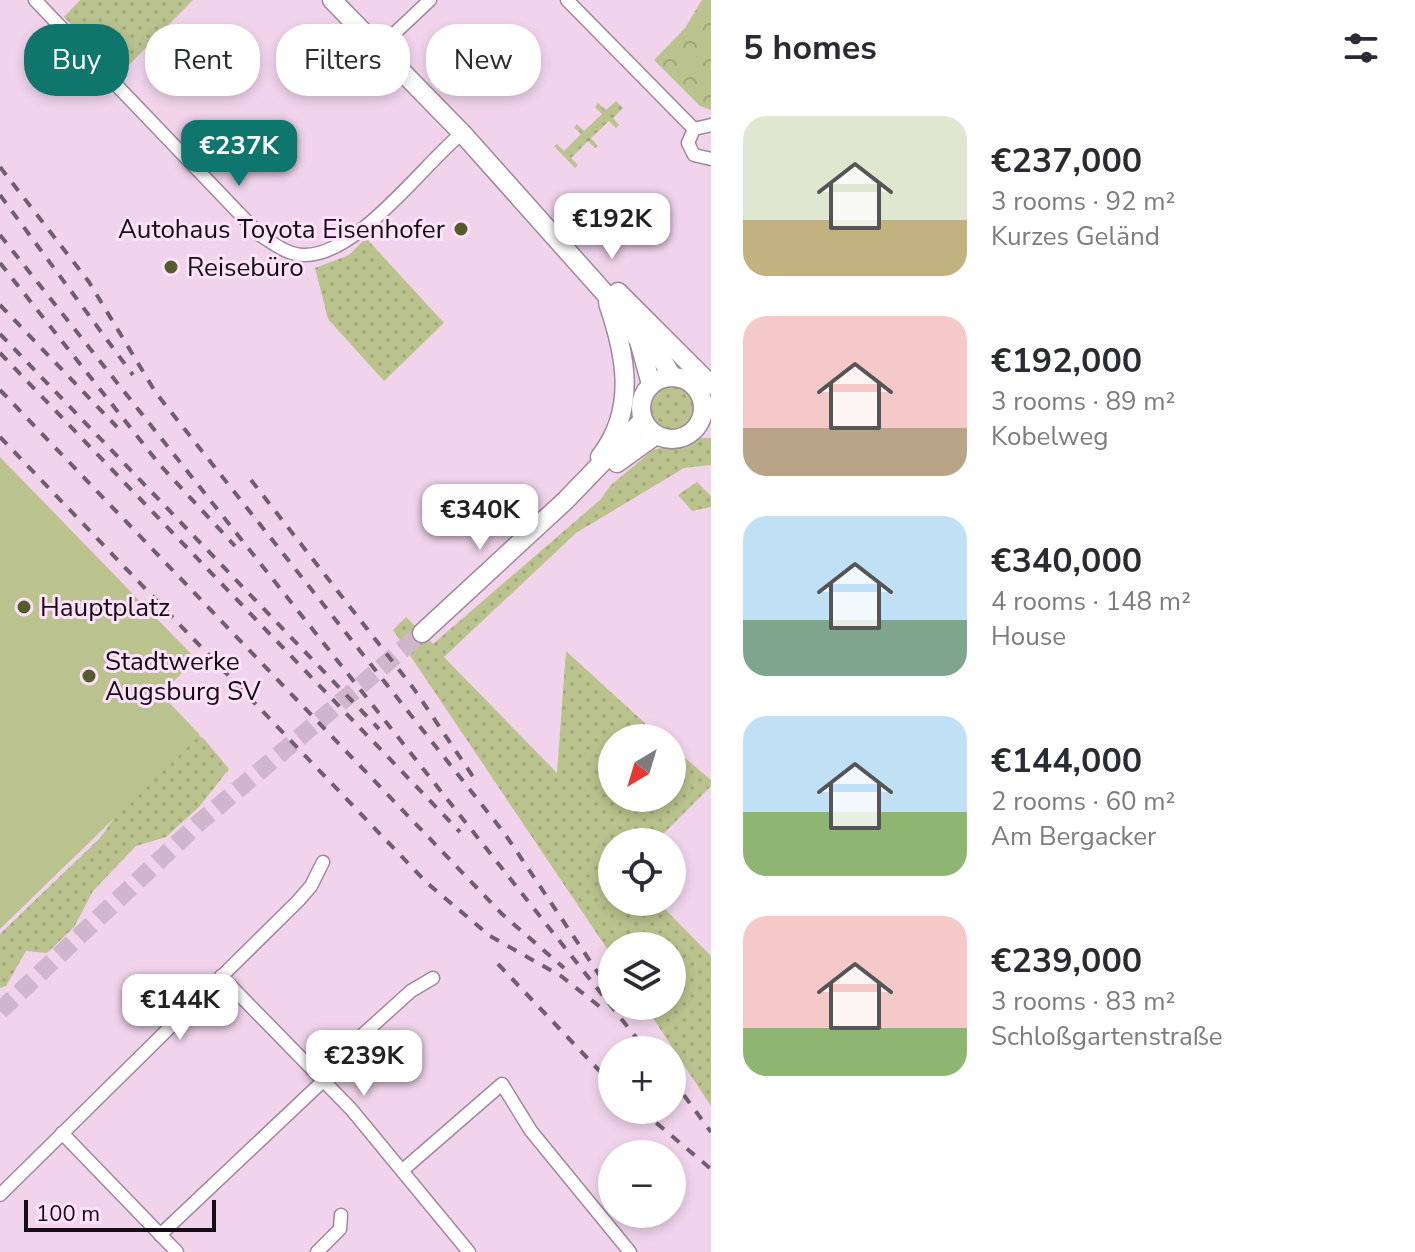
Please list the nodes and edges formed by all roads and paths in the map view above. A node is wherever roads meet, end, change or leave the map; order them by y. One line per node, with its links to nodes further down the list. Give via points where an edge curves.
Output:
1 (35, 0): 10 (street, via 260,235 288,252 314,255 336,249)
2 (332, 0): 5 (main road)
3 (430, 0): 6 (street)
4 (567, 0): 9 (street)
5 (356, 24)
6 (404, 24)
7 (410, 80): 10 (main road)
8 (711, 125): 9 (street)
9 (694, 129): 11 (street, via 688,143 691,152)
10 (462, 133): 12 (main road)
11 (711, 159)
12 (611, 292): 13 (main road); 14 (main road, via 639,341); 15 (main road); 20 (main road, via 624,350 624,403 611,443)
13 (672, 376): 14 (main road); 16 (main road, via 690,381)
14 (651, 384): 17 (main road, via 642,399)
15 (711, 385)
16 (707, 408): 18 (main road)
17 (643, 420): 19 (main road); 20 (main road)
18 (704, 427): 19 (main road, via 678,439)
19 (656, 435): 20 (main road)
20 (566, 500): 21 (main road)
21 (422, 633)
22 (323, 862): 23 (street, via 298,901)
23 (221, 976): 25 (street); 26 (street)
24 (433, 978): 25 (street, via 411,991)
25 (321, 1078): 27 (street); 30 (street)
26 (62, 1133): 28 (street); 30 (street)
27 (404, 1169): 33 (street); 34 (street, via 502,1084 531,1131)
28 (0, 1195)
29 (341, 1215): 32 (street, via 340,1229)
30 (160, 1235): 31 (street)
31 (177, 1252)
32 (317, 1252)
33 (469, 1252)
34 (630, 1252)

